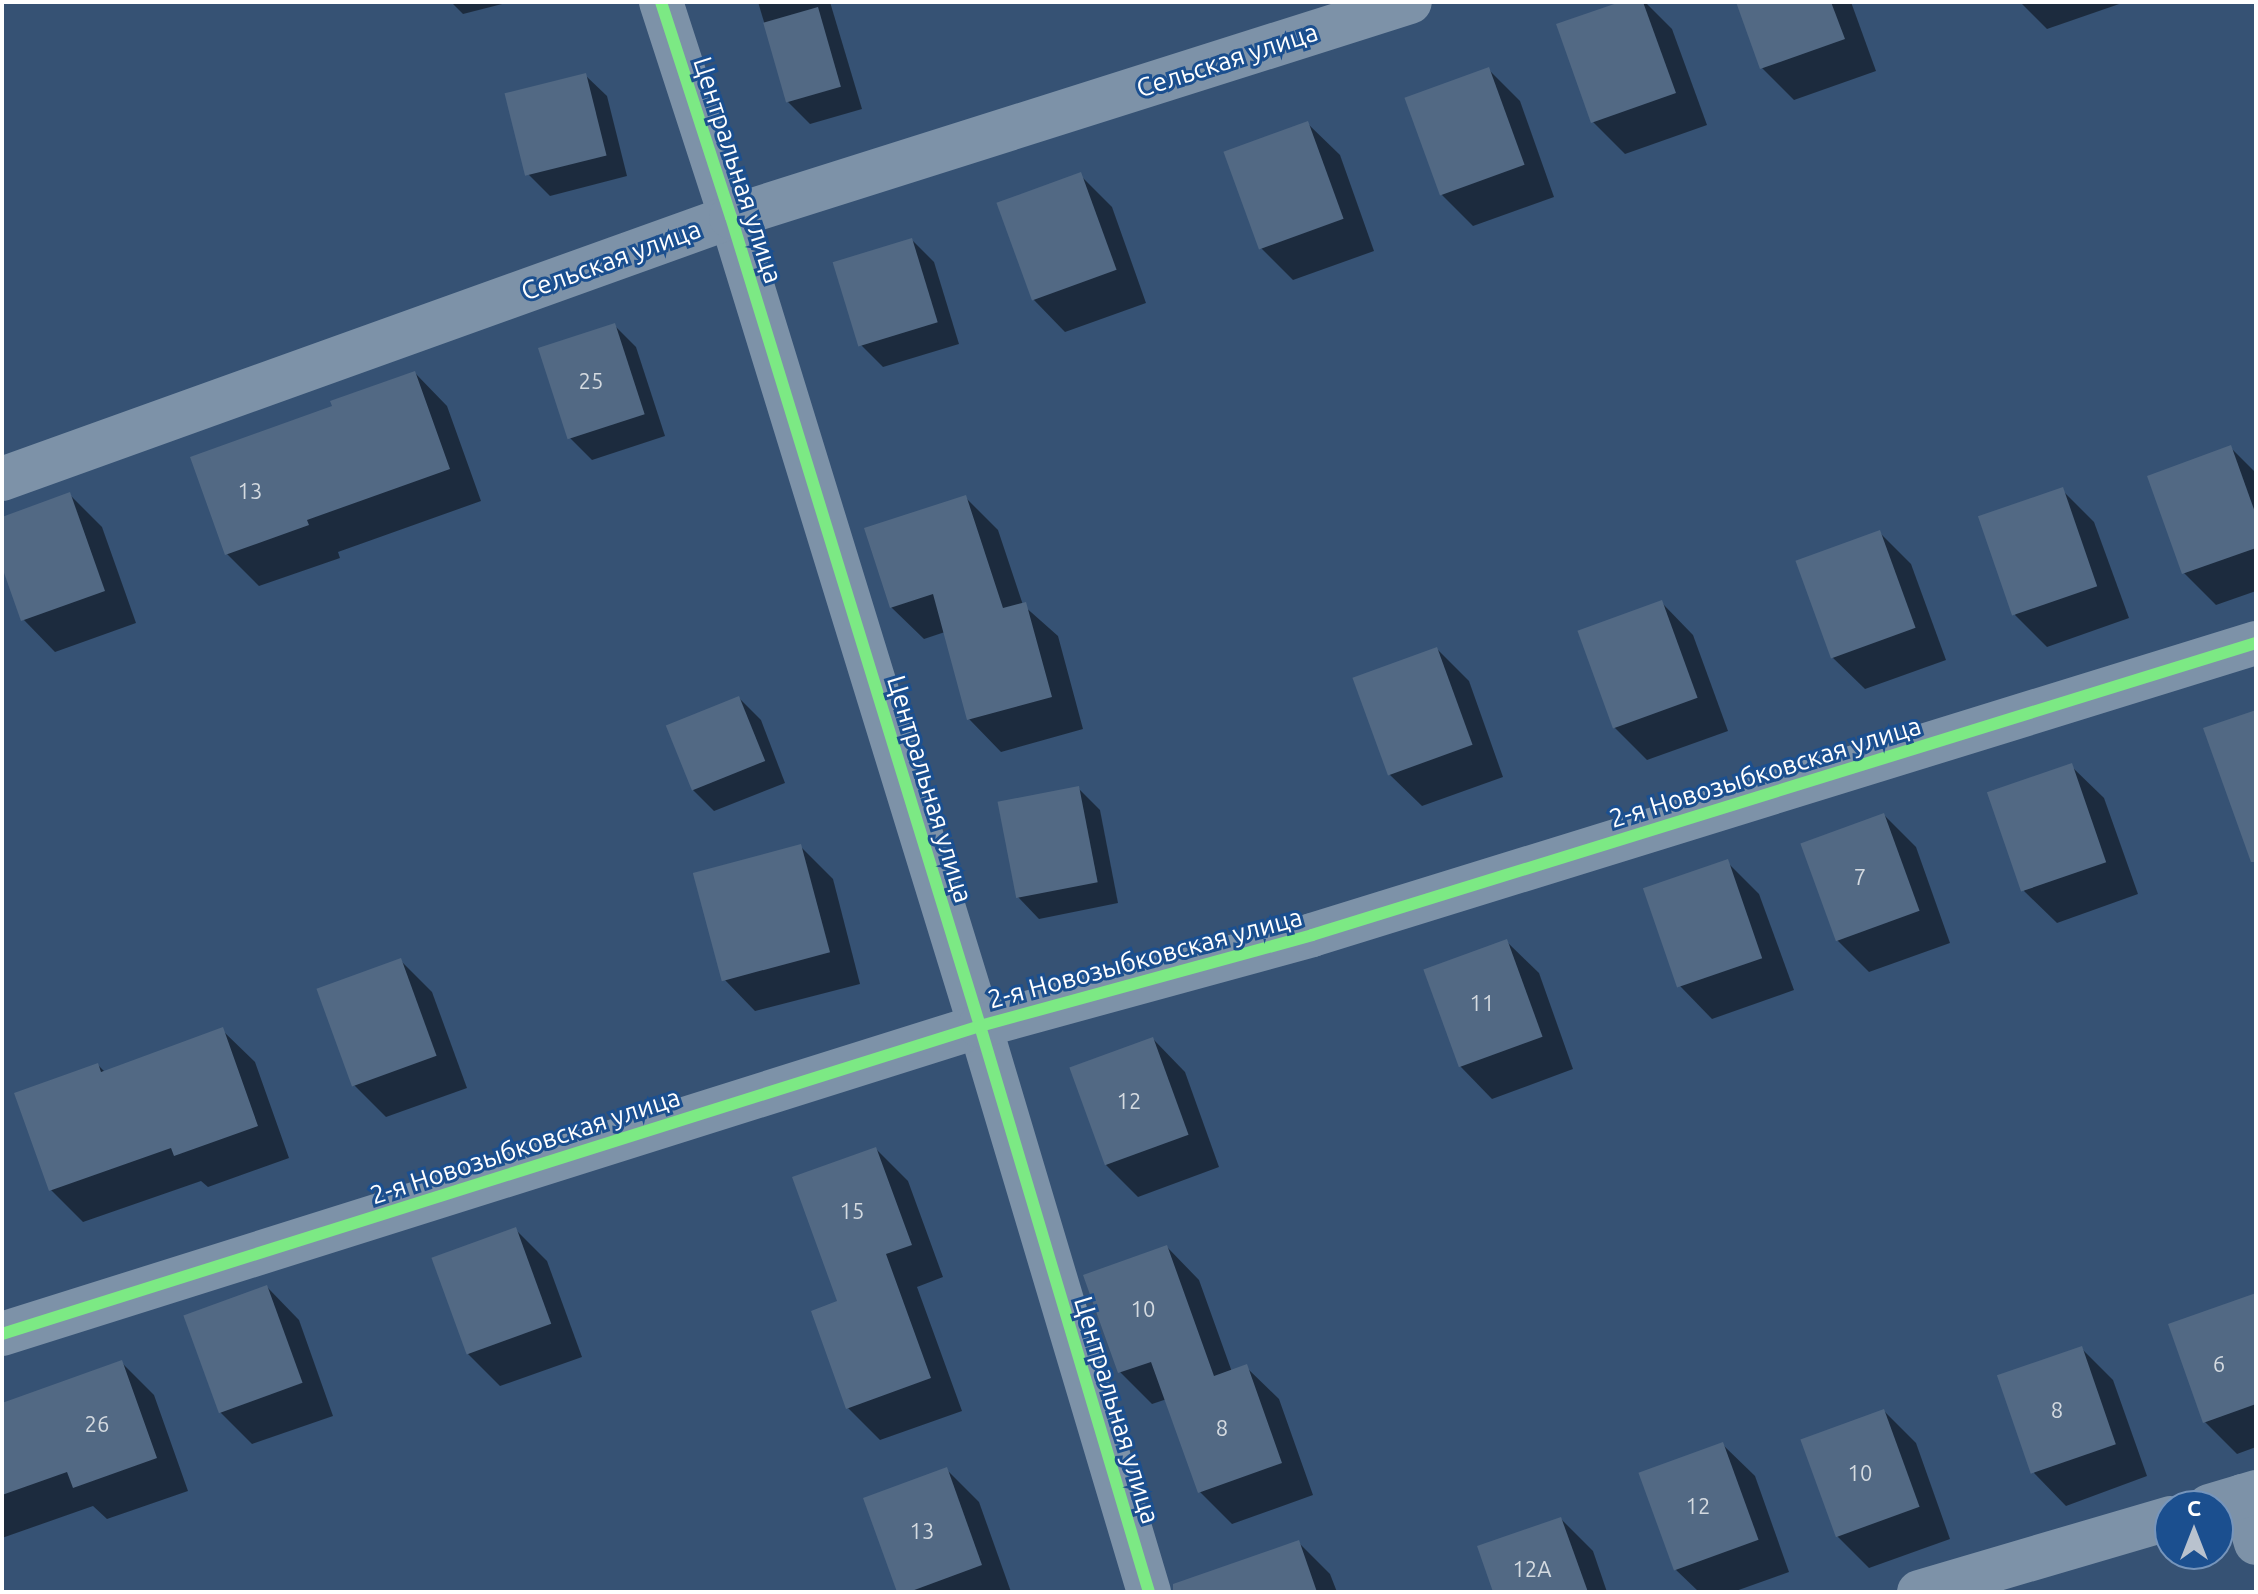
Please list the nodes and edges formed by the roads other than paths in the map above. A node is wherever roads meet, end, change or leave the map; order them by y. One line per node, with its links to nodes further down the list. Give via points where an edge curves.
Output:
1 (661, 2): 3 (street, Центральная улица)
2 (1410, 2): 3 (street, Сельская улица)
3 (731, 217): 4 (street, Сельская улица); 6 (street, Центральная улица)
4 (2, 479)
5 (2256, 643): 6 (street, 2-я Новозыбковская улица, via 1312,935)
6 (980, 1026): 7 (street, 2-я Новозыбковская улица); 11 (street, Центральная улица)
7 (2, 1334)
8 (2236, 1498): 10 (street)
9 (2154, 1523): 12 (street)
10 (2256, 1543)
11 (1149, 1592)
12 (1919, 1592)

